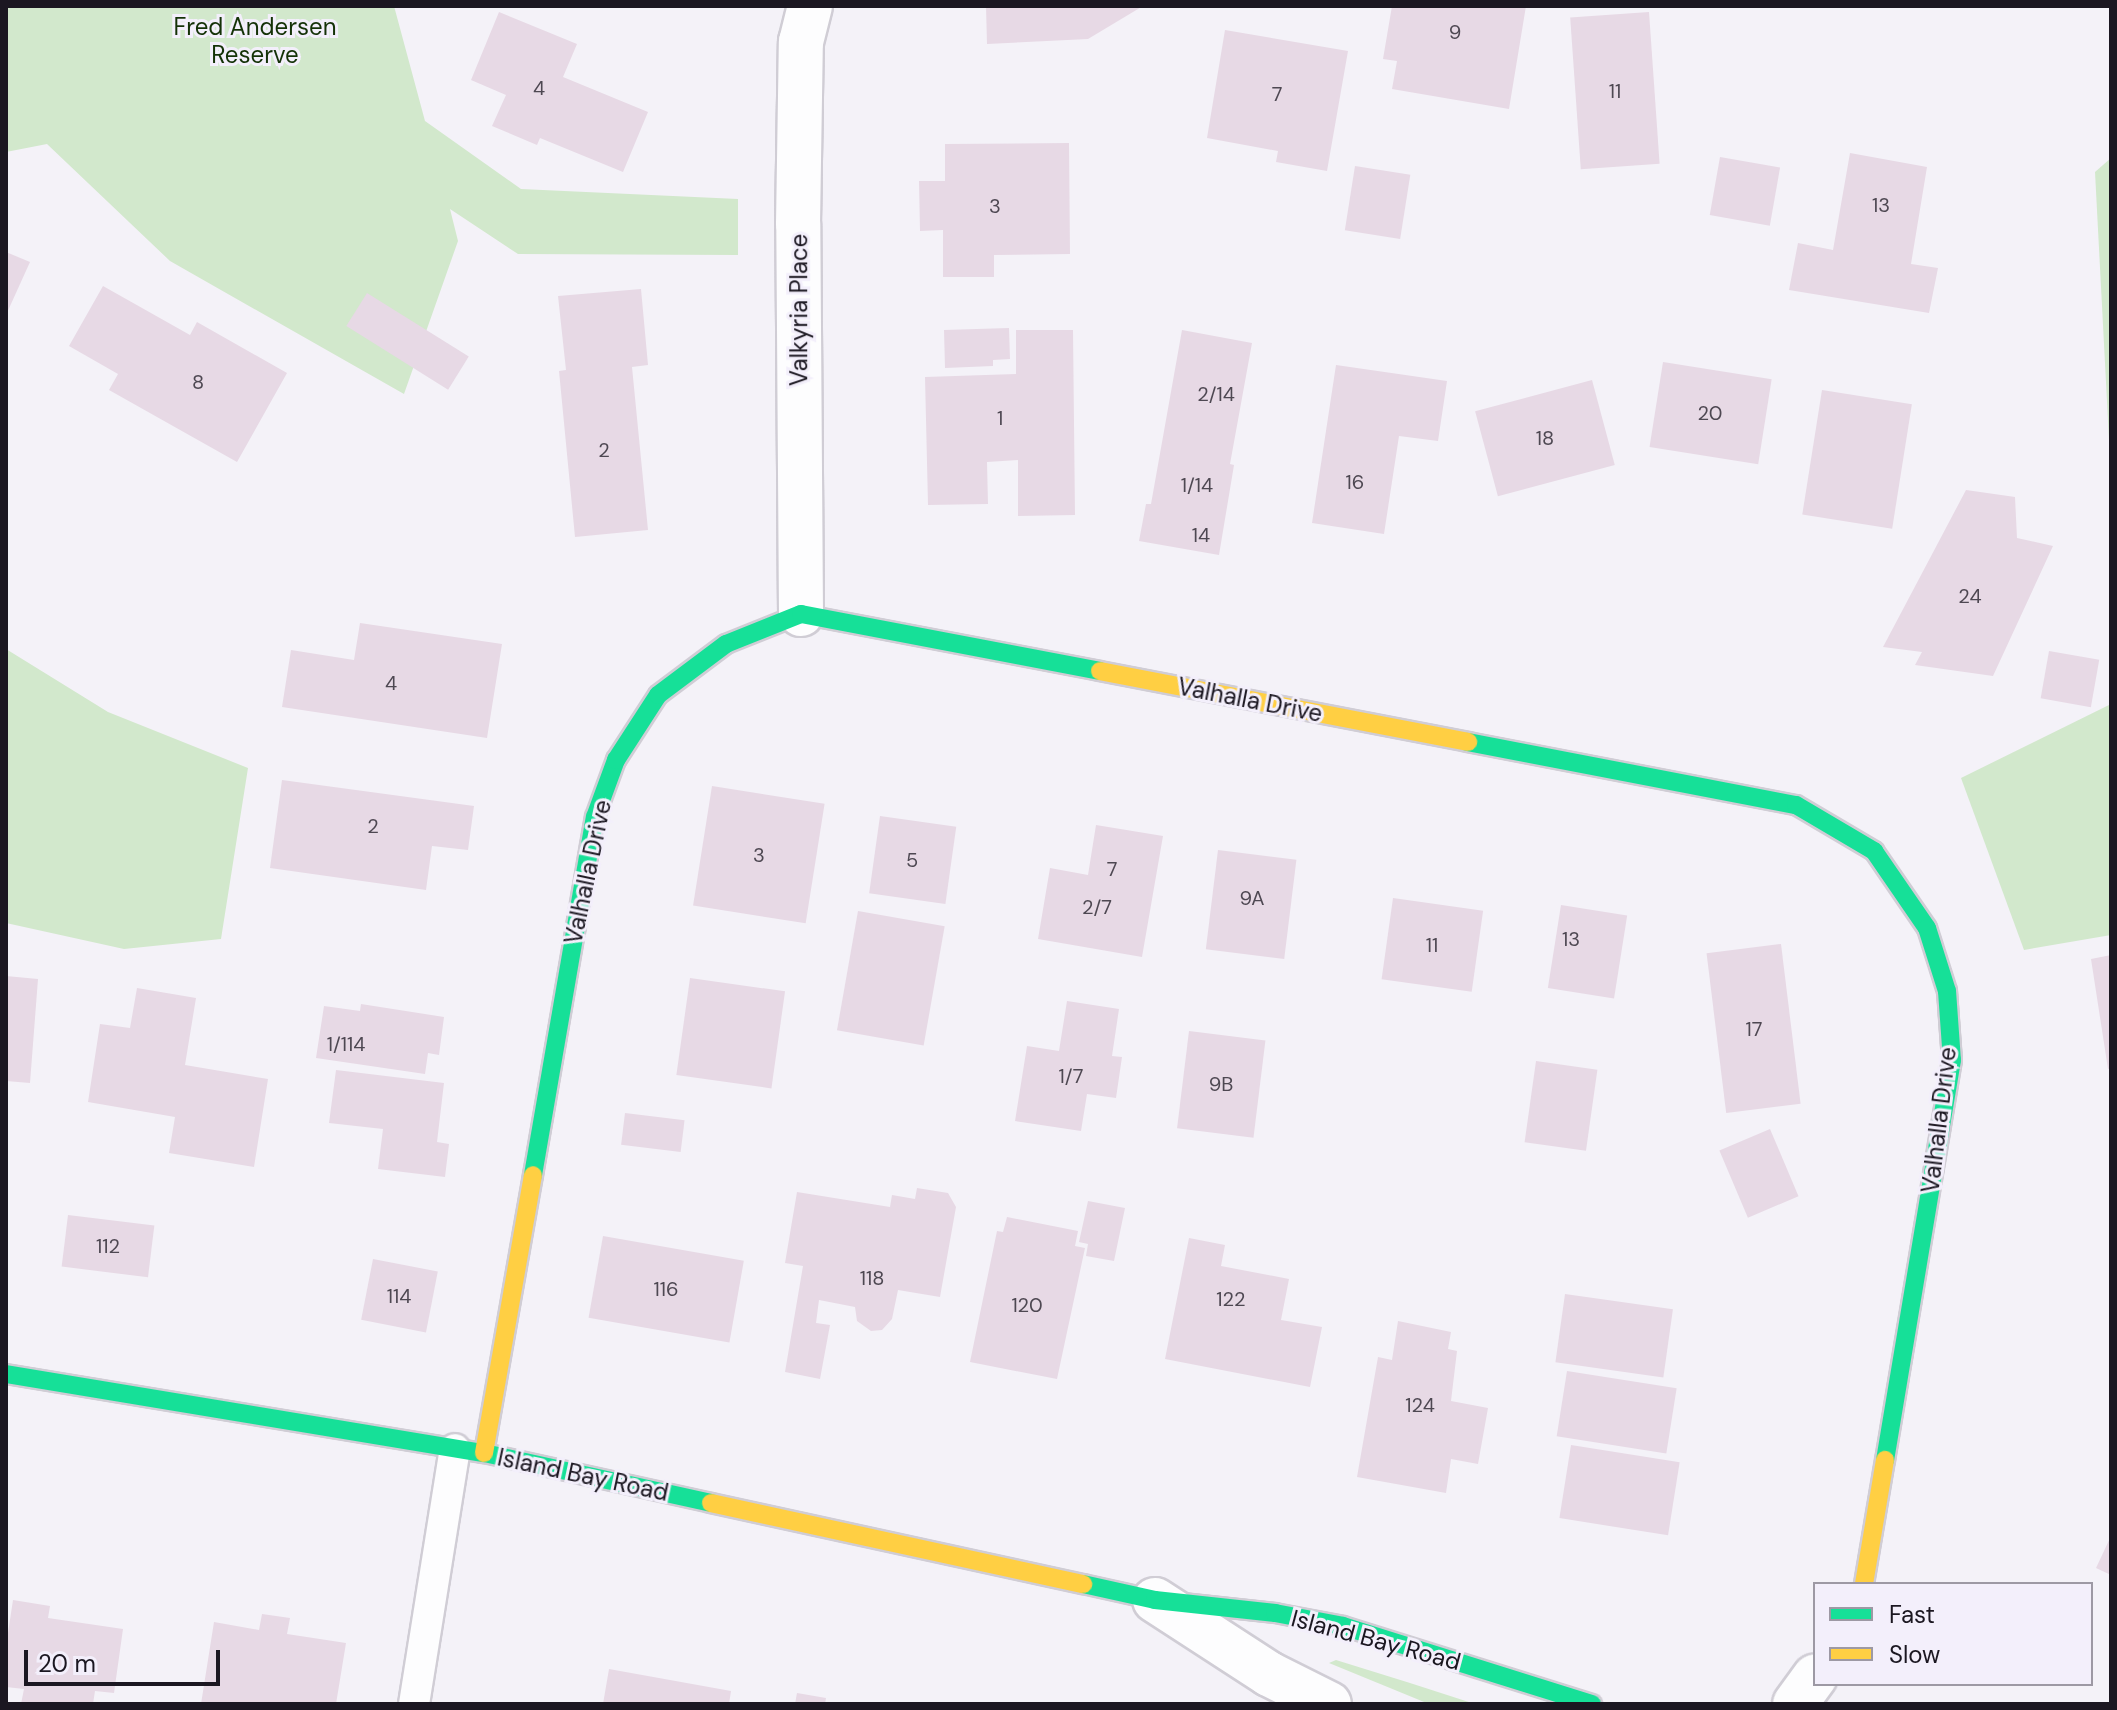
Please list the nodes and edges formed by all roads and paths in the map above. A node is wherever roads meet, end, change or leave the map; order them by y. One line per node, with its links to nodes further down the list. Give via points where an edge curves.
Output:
1 (810, 6): 2 (street, Valkyria Place, via 801,42)
2 (801, 614): 4 (street, Valhalla Drive, via 726,644 658,695 616,760 595,817); 5 (street, Valhalla Drive, via 1796,805 1874,851 1927,928 1947,991 1952,1060)
3 (6, 1374): 4 (street, Island Bay Road)
4 (470, 1451): 6 (street, Island Bay Road); 8 (lane)
5 (1864, 1582)
6 (1155, 1600): 9 (street, Island Bay Road, via 1269,1674); 10 (street, Island Bay Road, via 1343,1626)
7 (1813, 1679): 11 (street)
8 (414, 1704)
9 (1329, 1704)
10 (1592, 1704)
11 (1795, 1704)

